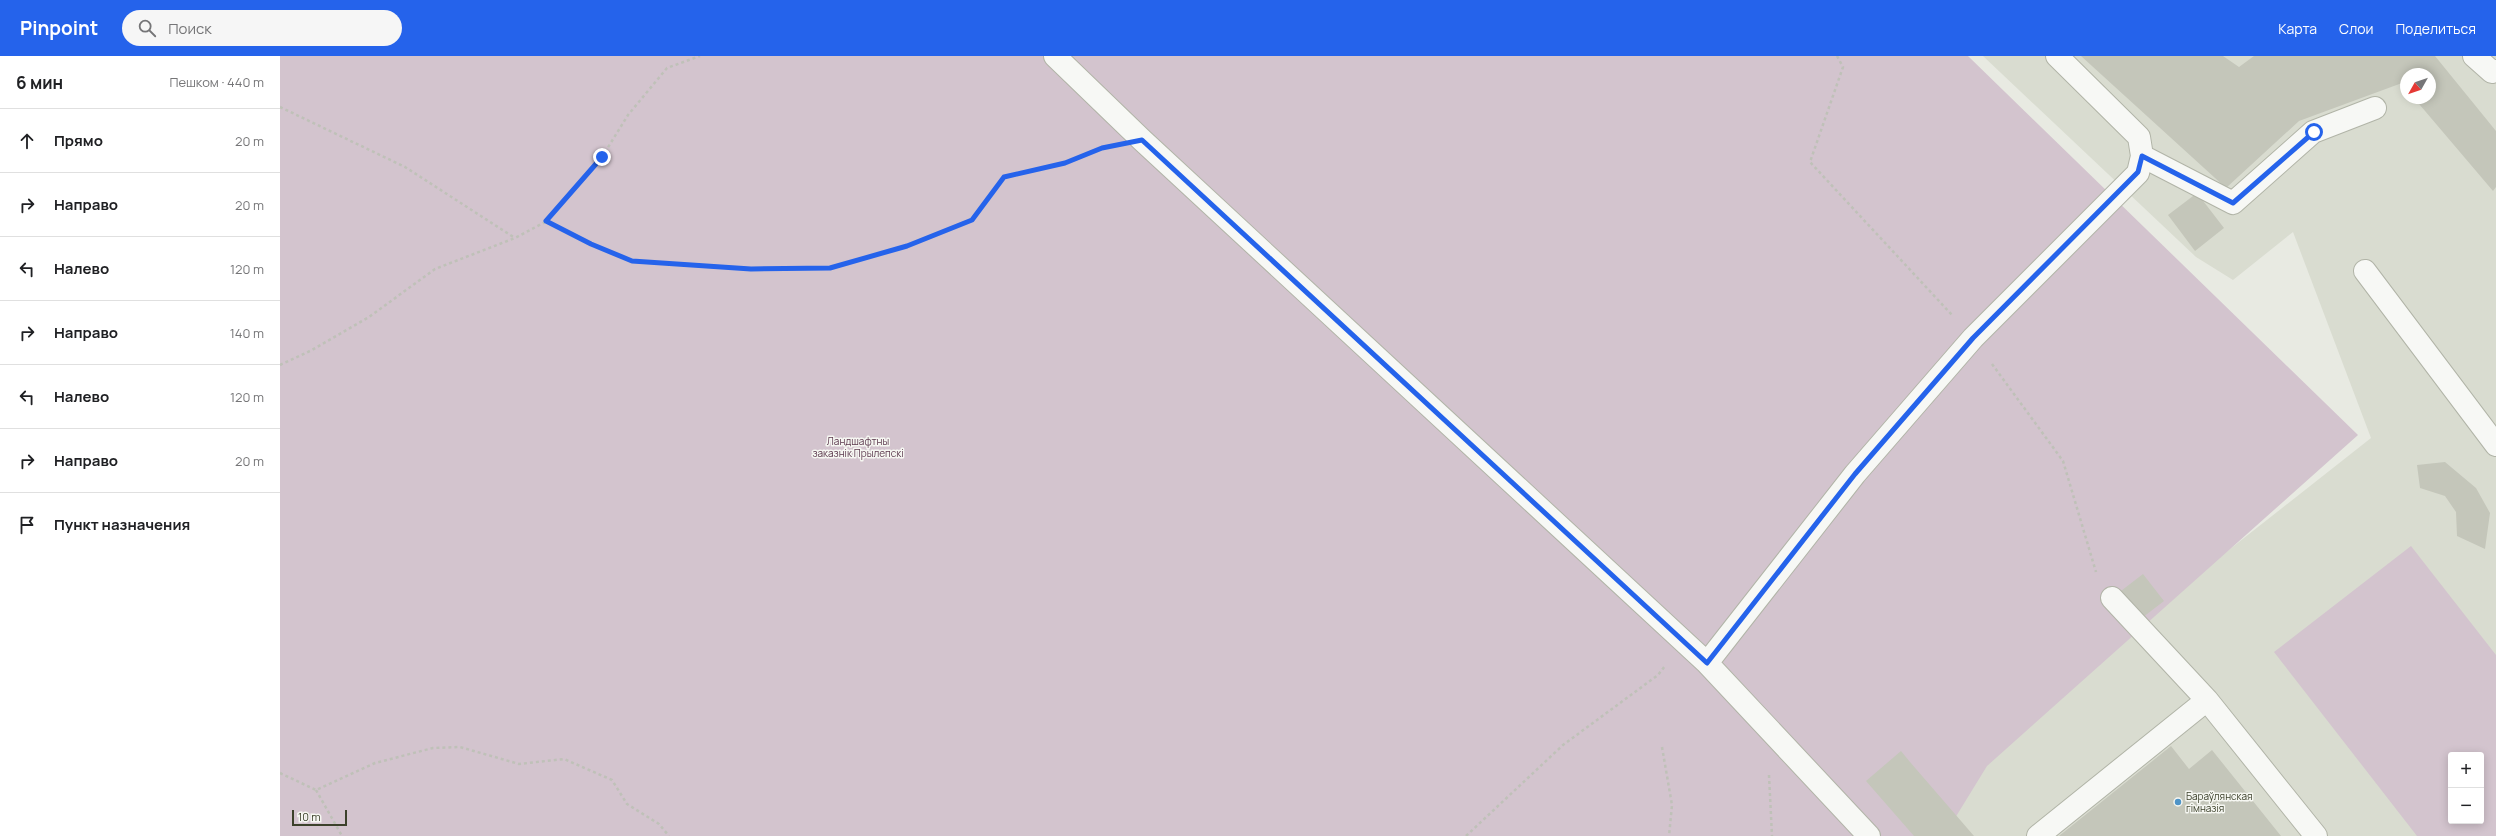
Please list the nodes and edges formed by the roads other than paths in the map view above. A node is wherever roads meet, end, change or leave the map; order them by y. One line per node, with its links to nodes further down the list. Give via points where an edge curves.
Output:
1 (1054, 56): 10 (street)
2 (2057, 56): 6 (street, via 2139,137)
3 (2474, 56): 4 (street, via 2492,72)
4 (2496, 71)
5 (2375, 108): 6 (street, via 2314,132 2233,203)
6 (2142, 156): 10 (street, via 2138,172 1973,338 1855,474)
7 (2365, 271): 8 (street)
8 (2496, 445)
9 (2112, 598): 11 (street)
10 (1707, 663): 12 (street)
11 (2207, 700): 13 (street); 14 (street)
12 (1869, 836)
13 (2038, 836)
14 (2316, 836)

